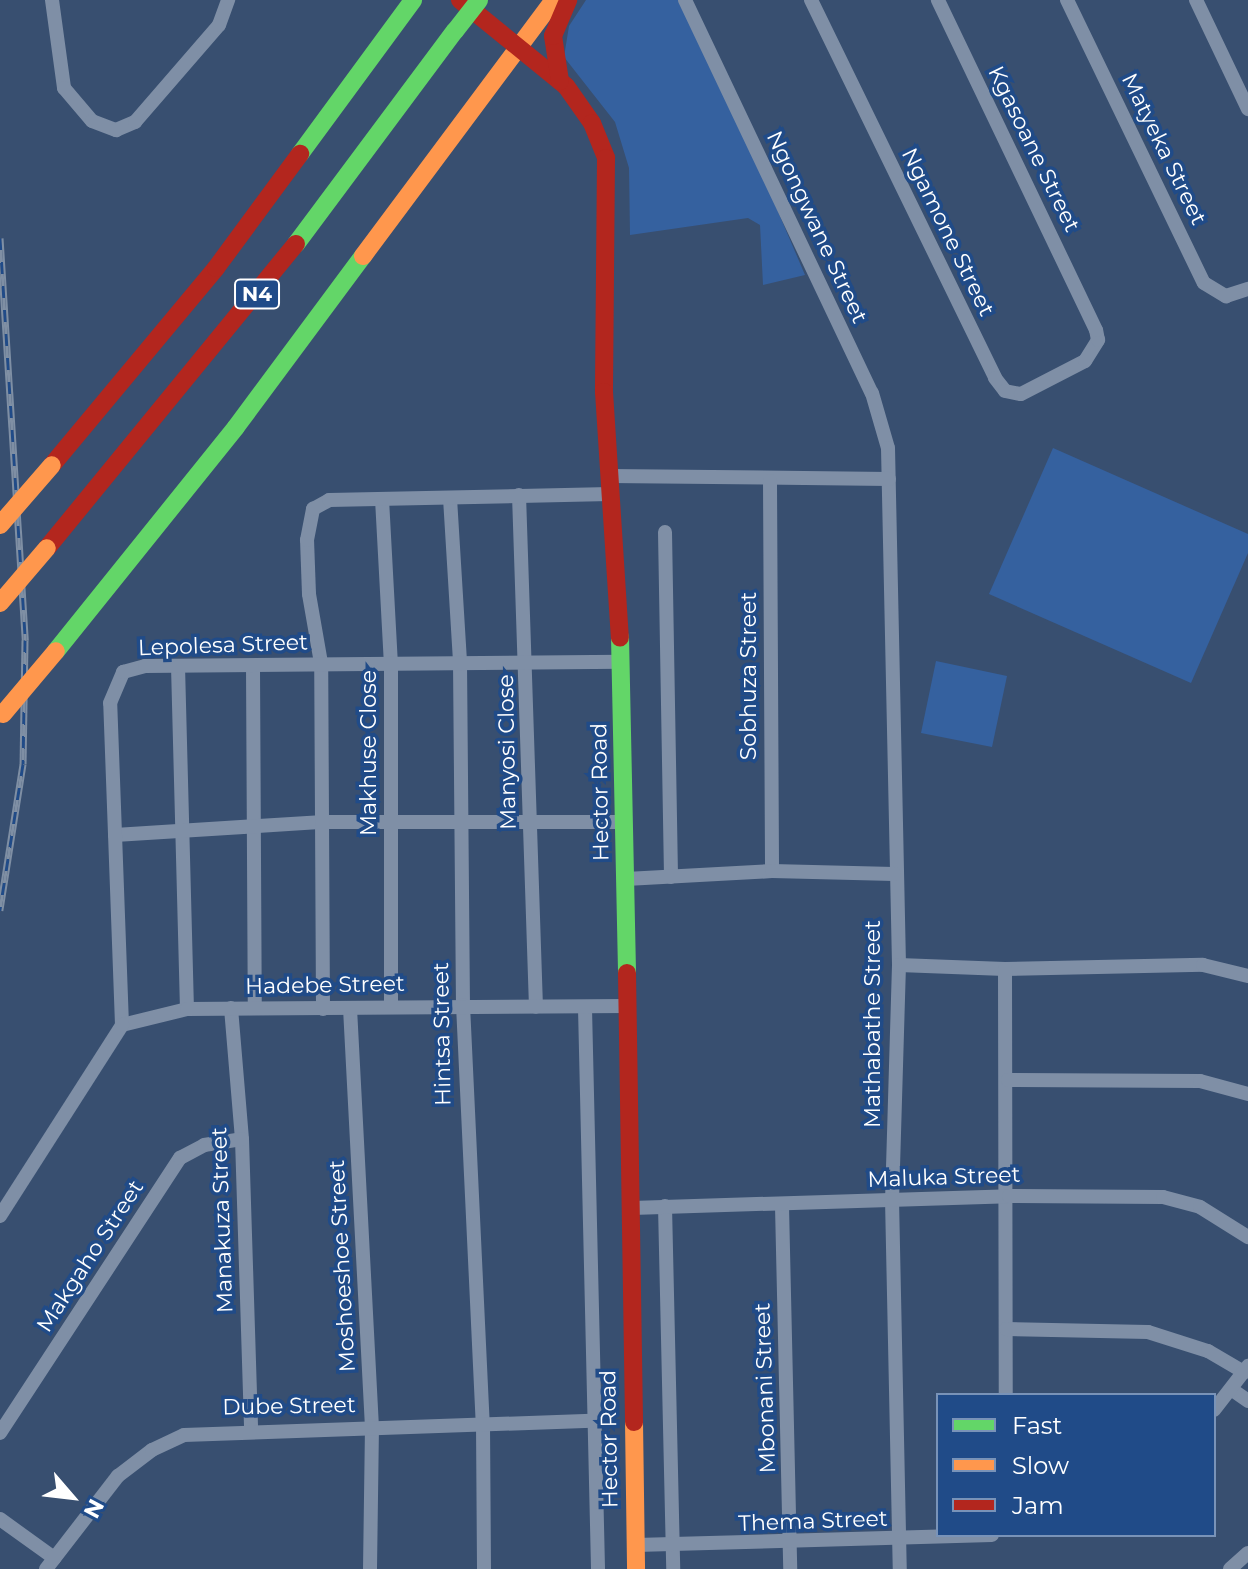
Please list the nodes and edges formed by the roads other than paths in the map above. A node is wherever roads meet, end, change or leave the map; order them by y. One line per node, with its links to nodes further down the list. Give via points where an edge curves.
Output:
1 (52, 0): 2 (street, via 64,88 92,121 116,130 135,122 219,25)
2 (228, 0)
3 (413, 0): 24 (main road, N4, bridge, via 216,268)
4 (460, 0): 13 (main road, Hector Road)
5 (479, 0): 26 (main road, N4, bridge, via 268,281)
6 (554, 0): 13 (main road)
7 (568, 0): 14 (main road, via 553,36)
8 (685, 0): 18 (street, Ngongwane Street, via 872,393 885,429)
9 (811, 0): 17 (street, Ngamone Street, via 999,385 1012,393 1029,392 1093,352 1098,340)
10 (938, 0): 17 (street, Kgasoane Street)
11 (1067, 0): 16 (street, Matyeka Street, via 1204,283 1214,292)
12 (1196, 0): 15 (street)
13 (520, 45): 14 (main road, Hector Road); 34 (main road, bridge, via 236,427)
14 (560, 81): 20 (main road, Hector Road, via 592,123 606,158)
15 (1248, 109)
16 (1243, 292)
17 (1091, 317)
18 (889, 479): 19 (street, Lepolesa Street); 44 (street, Mathabathe Street)
19 (770, 481): 20 (street, Lepolesa Street); 43 (street, Sobhuza Street)
20 (609, 485): 21 (street, Lepolesa Street); 29 (main road, Hector Road)
21 (519, 495): 22 (street, Lepolesa Street); 27 (street, Manyosi Close)
22 (450, 498): 23 (street, Lepolesa Street); 28 (street, Hintsa Street)
23 (382, 499): 30 (street, Lepolesa Street, via 329,500 313,509 307,540 309,594); 31 (street, Makhuse Close)
24 (0, 525)
25 (665, 532): 45 (street)
26 (0, 603)
27 (527, 661): 28 (street); 29 (street); 36 (street, Manyosi Close)
28 (460, 662): 31 (street); 35 (street, Hintsa Street)
29 (622, 662): 38 (main road, Hector Road)
30 (321, 663): 31 (street); 33 (street, Lepolesa Street); 37 (street)
31 (391, 663): 39 (street, Makhuse Close)
32 (178, 666): 33 (street, Lepolesa Street); 41 (street); 42 (street, Lepolesa Street, via 134,667 123,672 111,692)
33 (253, 667): 40 (street)
34 (2, 716)
35 (463, 820): 36 (street); 39 (street); 50 (street, Hintsa Street)
36 (530, 821): 38 (street); 54 (street, Manyosi Close)
37 (324, 822): 39 (street); 40 (street); 59 (street)
38 (624, 822): 46 (main road, Hector Road)
39 (391, 824): 51 (street, Makhuse Close)
40 (254, 828): 41 (street); 53 (street)
41 (184, 831): 42 (street); 58 (street)
42 (115, 835): 60 (street, Lepolesa Street)
43 (772, 871): 44 (street); 45 (street)
44 (894, 874): 47 (street, Mathabathe Street)
45 (671, 877): 46 (street)
46 (626, 879): 52 (main road, Hector Road)
47 (899, 965): 48 (street); 65 (street, Mathabathe Street)
48 (1005, 969): 49 (street, via 1203,965); 61 (street)
49 (1248, 976)
50 (463, 1005): 51 (street, Hadebe Street); 54 (street, Hadebe Street); 78 (street, Hintsa Street)
51 (391, 1006): 56 (street, Hadebe Street)
52 (627, 1006): 57 (street, Hadebe Street); 68 (main road, Hector Road)
53 (255, 1007): 55 (street, Hadebe Street); 59 (street, Hadebe Street)
54 (536, 1007): 57 (street, Hadebe Street)
55 (231, 1008): 58 (street, Hadebe Street); 63 (street, Manakuza Street)
56 (350, 1008): 59 (street, Hadebe Street); 79 (street, Moshoeshoe Street)
57 (585, 1008): 77 (street, Hector Road)
58 (187, 1009): 60 (street, Hadebe Street)
59 (323, 1009)
60 (122, 1025): 69 (street)
61 (1008, 1080): 62 (street, via 1200,1081); 64 (street)
62 (1248, 1094)
63 (242, 1139): 80 (street, Manakuza Street); 81 (street, Makgaho Street, via 204,1145 180,1158)
64 (1009, 1196): 65 (street, Maluka Street); 70 (street, Maluka Street, via 1183,1200); 71 (street)
65 (892, 1199): 67 (street, Maluka Street); 84 (street, Mathabathe Street)
66 (665, 1206): 67 (street, Maluka Street); 68 (street, Maluka Street); 87 (street)
67 (782, 1206): 85 (street, Mbonani Street)
68 (632, 1208): 86 (main road, Hector Road)
69 (0, 1216)
70 (1248, 1237)
71 (1006, 1329): 72 (street, via 1148,1332); 74 (street)
72 (1246, 1369): 73 (street)
73 (1231, 1389): 75 (street); 76 (street)
74 (1006, 1393)
75 (1248, 1401)
76 (1216, 1408)
77 (592, 1421): 78 (street, Dube Street); 92 (street, Hector Road)
78 (483, 1425): 79 (street, Dube Street); 91 (street, Hintsa Street)
79 (372, 1426): 80 (street, Dube Street); 90 (street, Moshoeshoe Street)
80 (251, 1430): 89 (street, Dube Street, via 184,1435 152,1450 118,1476)
81 (0, 1433)
82 (0, 1519): 89 (street)
83 (954, 1537): 84 (street, Thema Street)
84 (897, 1540): 85 (street, Thema Street); 96 (street, Mathabathe Street)
85 (791, 1544): 87 (street, Thema Street); 95 (street, Mbonani Street)
86 (636, 1545): 87 (street, Thema Street); 93 (main road, Hector Road)
87 (672, 1547): 94 (street)
88 (1248, 1553): 97 (street)
89 (50, 1563)
90 (370, 1569)
91 (484, 1569)
92 (598, 1569)
93 (636, 1569)
94 (673, 1569)
95 (790, 1569)
96 (900, 1569)
97 (1230, 1569)

